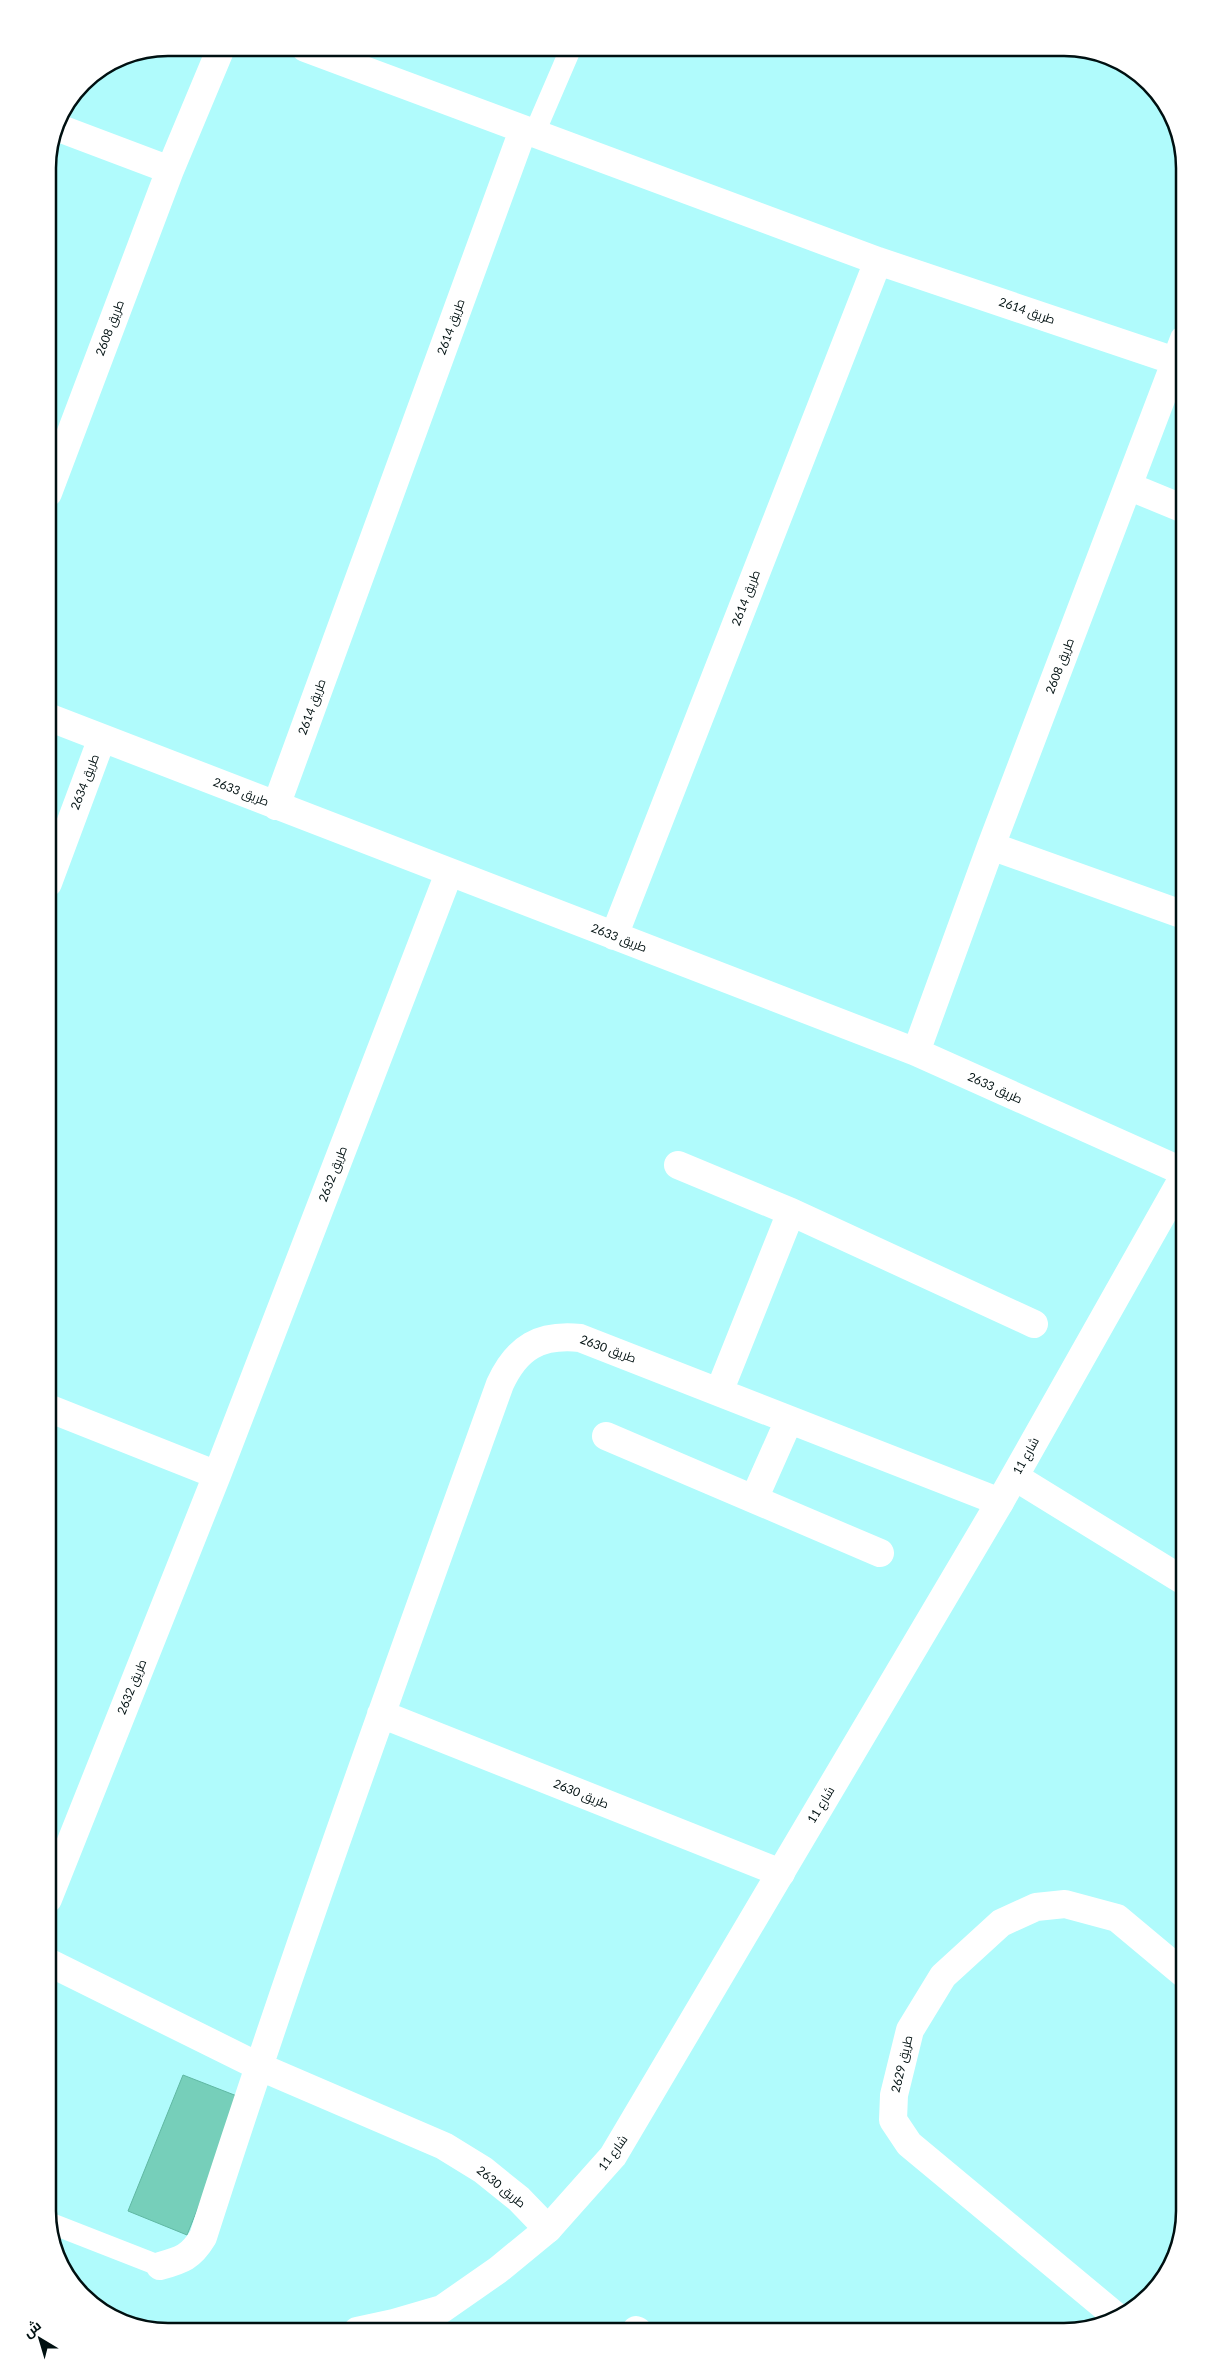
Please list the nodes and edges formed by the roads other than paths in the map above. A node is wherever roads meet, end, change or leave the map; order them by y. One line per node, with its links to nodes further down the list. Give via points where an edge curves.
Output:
1 (218, 56): 6 (street, طريق 2608)
2 (326, 56): 5 (street, طريق 2614)
3 (567, 56): 5 (lane)
4 (63, 130): 6 (street)
5 (528, 132): 7 (street, طريق 2614); 15 (street, طريق 2614)
6 (170, 170): 10 (street, طريق 2608)
7 (878, 261): 8 (street, طريق 2614); 20 (street, طريق 2614)
8 (1176, 349)
9 (1176, 360): 11 (street, طريق 2608)
10 (56, 469)
11 (1128, 486): 12 (street); 16 (street, طريق 2608)
12 (1176, 506)
13 (56, 720): 14 (street, طريق 2633)
14 (102, 738): 15 (street, طريق 2633); 17 (street, طريق 2634)
15 (276, 806): 18 (street, طريق 2633)
16 (992, 846): 19 (street); 21 (street, طريق 2608)
17 (56, 861)
18 (449, 873): 20 (street, طريق 2633); 31 (street, طريق 2632)
19 (1176, 912)
20 (614, 936): 21 (street, طريق 2633)
21 (916, 1052): 23 (street, طريق 2633)
22 (678, 1165): 25 (street)
23 (1176, 1168)
24 (1176, 1190): 32 (street, شارع 11)
25 (790, 1212): 26 (street); 27 (street)
26 (1034, 1324)
27 (719, 1392): 29 (street, طريق 2630); 37 (street, طريق 2630, via 580,1338 546,1338 518,1355 500,1384)
28 (56, 1411): 31 (street)
29 (790, 1420): 33 (street); 34 (street, طريق 2630)
30 (606, 1436): 33 (street)
31 (217, 1475): 39 (street, طريق 2632)
32 (1015, 1477): 34 (street, شارع 11); 36 (street)
33 (754, 1499): 35 (street)
34 (1000, 1502): 38 (street, شارع 11)
35 (880, 1553)
36 (1176, 1576)
37 (381, 1714): 38 (street, طريق 2630); 42 (street, طريق 2630)
38 (780, 1873): 44 (street, شارع 11, via 613,2156)
39 (56, 1879)
40 (56, 1966): 42 (street)
41 (1176, 1967): 47 (street, طريق 2629, via 1117,1918 1065,1904 1036,1907 1002,1923 943,1976 910,2030 894,2095 893,2120 909,2144)
42 (258, 2066): 44 (street, طريق 2630, via 444,2146 483,2170); 45 (street, طريق 2630, via 203,2237 194,2252)
43 (57, 2226): 45 (lane)
44 (548, 2229): 46 (street, شارع 11, via 498,2270)
45 (160, 2266)
46 (442, 2309): 48 (street, شارع 11); 49 (street)
47 (1111, 2312)
48 (387, 2323)
49 (424, 2323)

